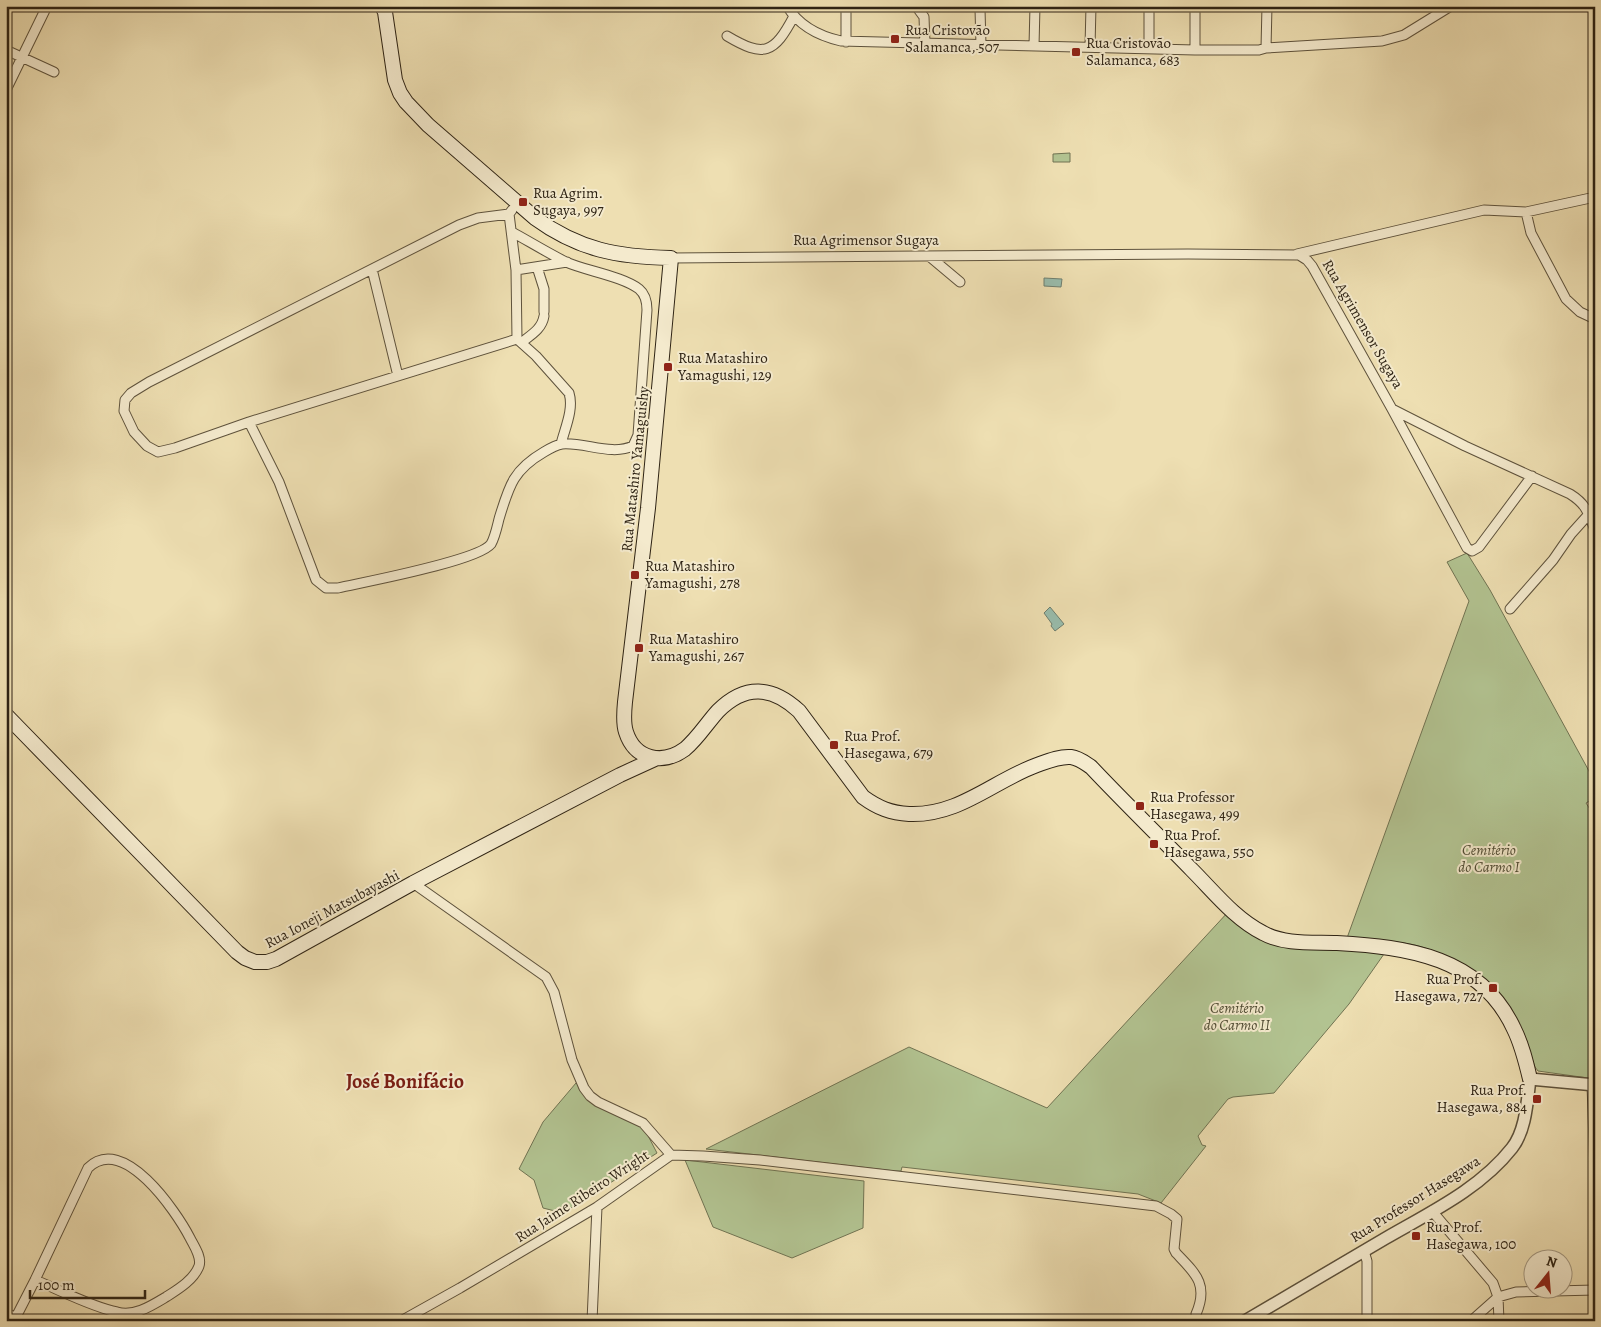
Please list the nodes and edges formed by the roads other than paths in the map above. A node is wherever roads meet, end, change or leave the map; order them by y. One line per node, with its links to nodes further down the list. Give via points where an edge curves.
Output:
1 (47, 6): 24 (street)
2 (382, 6): 28 (main road, Rua Agrimensor Sugaya, via 400,93 428,125)
3 (786, 6): 13 (street)
4 (846, 6): 15 (street)
5 (916, 6): 16 (street, via 924,17)
6 (978, 6): 17 (street)
7 (1035, 6): 18 (street)
8 (1091, 6): 19 (street)
9 (1149, 6): 20 (street)
10 (1195, 6): 23 (street)
11 (1267, 6): 21 (street)
12 (1451, 6): 21 (street, via 1404,35 1382,40)
13 (794, 16): 14 (street, via 786,31 766,50 746,47); 15 (street, via 815,33)
14 (727, 36)
15 (846, 42): 16 (street)
16 (925, 44): 17 (street)
17 (981, 45): 18 (street)
18 (1034, 46): 19 (street)
19 (1090, 47): 20 (street)
20 (1149, 48): 23 (street)
21 (1266, 48): 23 (street)
22 (6, 50): 24 (street)
23 (1195, 50)
24 (22, 58): 25 (street); 26 (street)
25 (54, 72)
26 (6, 90)
27 (1595, 198): 29 (street)
28 (514, 208): 30 (street); 33 (main road, Rua Agrimensor Sugaya, via 589,248 636,257); 36 (street, via 459,225)
29 (1526, 212): 31 (street, via 1484,210); 39 (street, via 1531,233 1566,300)
30 (512, 232): 34 (street); 37 (street)
31 (1296, 255): 32 (street, Rua Agrimensor Sugaya); 42 (street, Rua Agrimensor Sugaya, via 1302,256 1312,266)
32 (929, 256): 33 (street, Rua Agrimensor Sugaya); 38 (street)
33 (671, 258): 50 (main road, Rua Matashiro Yamaguishy, via 648,508 624,717 626,731 634,745)
34 (567, 262): 35 (street); 44 (street, via 639,289 647,301 647,310 638,435 633,446 619,449)
35 (537, 267): 37 (street); 40 (street, via 544,289 543,322 540,328)
36 (372, 269): 41 (street); 43 (street, via 149,382 124,400 124,411 134,432 158,452)
37 (516, 270): 40 (street)
38 (960, 282)
39 (1595, 319)
40 (519, 341): 41 (street); 44 (street, via 569,393 570,409)
41 (398, 376): 43 (street)
42 (1392, 409): 45 (street, Rua Agrimensor Sugaya); 45 (street, Rua Agrimensor Sugaya, via 1459,536 1470,550 1479,547)
43 (249, 422): 44 (street, via 280,482 316,580 326,588 451,563 484,550 491,543 508,487 517,473 545,451)
44 (561, 444)
45 (1532, 476): 46 (street, Rua Agrimensor Sugaya, via 1581,501)
46 (1589, 514): 47 (street); 48 (street)
47 (1595, 530)
48 (1510, 609)
49 (6, 715): 51 (main road, Rua Ioneji Matsubayashi, via 245,958 261,962 276,959)
50 (655, 758): 51 (main road, Rua Ioneji Matsubayashi); 52 (main road, Rua Professor Hasegawa, via 669,757 686,748 732,699 764,691 778,695 798,711 863,798 887,811 911,814 937,812 974,798 1033,766 1066,757 1080,760 1231,909 1261,932 1280,940 1369,945 1416,952 1436,957 1462,971 1498,1002 1514,1028)
51 (413, 883): 54 (street, Rua Jaime Ribeiro Wright, via 546,977 554,992 572,1060 584,1088 598,1102 643,1123)
52 (1530, 1079): 53 (street); 57 (street, Rua Professor Hasegawa, via 1524,1121 1513,1147 1475,1184)
53 (1594, 1085): 55 (street)
54 (671, 1155): 56 (street, Rua Jaime Ribeiro Wright); 63 (street, via 760,1160 1156,1206 1177,1219 1174,1249 1195,1273 1202,1291)
55 (1595, 1172)
56 (597, 1207): 65 (street, Rua Jaime Ribeiro Wright); 66 (street)
57 (1432, 1211): 58 (street, Rua Professor Hasegawa); 61 (street, via 1493,1283)
58 (1364, 1251): 67 (street, Rua Professor Hasegawa); 68 (street, via 1367,1261)
59 (35, 1280): 59 (street, via 88,1168 98,1159 117,1161 148,1179 181,1221 199,1261 199,1267 188,1282 152,1306 126,1313 103,1308); 64 (street)
60 (1595, 1290): 61 (street, via 1516,1292)
61 (1498, 1297): 69 (street); 70 (street)
62 (6, 1313): 64 (street)
63 (1196, 1314)
64 (19, 1319)
65 (401, 1321)
66 (592, 1321)
67 (1245, 1321)
68 (1367, 1321)
69 (1471, 1321)
70 (1499, 1321)

